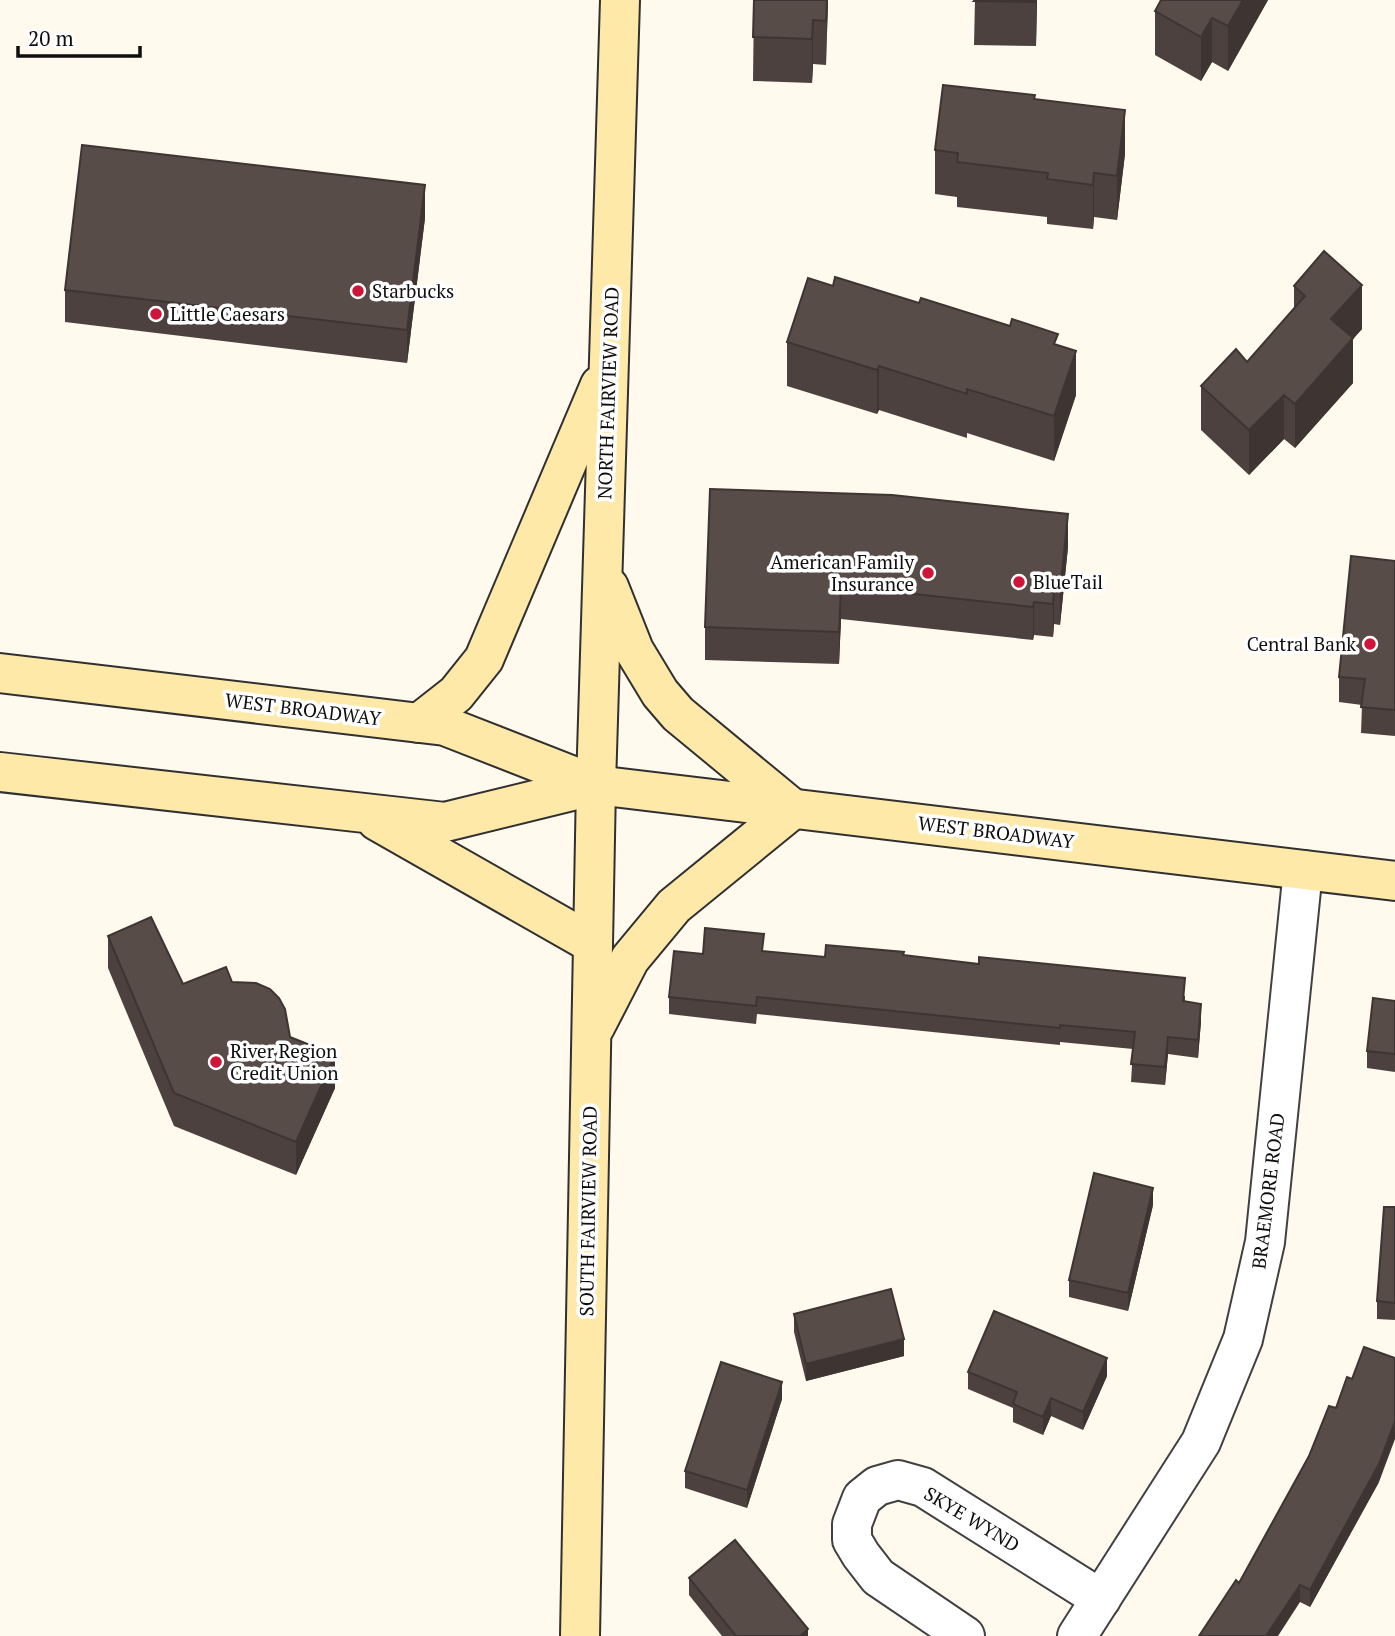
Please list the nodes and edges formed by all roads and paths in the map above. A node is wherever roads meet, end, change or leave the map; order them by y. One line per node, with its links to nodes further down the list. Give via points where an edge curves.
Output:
1 (620, 0): 2 (main road, NORTH FAIRVIEW ROAD)
2 (609, 364): 3 (main road, NORTH FAIRVIEW ROAD); 5 (main road, via 484,659 456,694)
3 (603, 572): 7 (main road, NORTH FAIRVIEW ROAD); 8 (main road, via 634,650 660,693 678,714)
4 (0, 673): 5 (main road, WEST BROADWAY)
5 (419, 723): 7 (main road, WEST BROADWAY, via 445,726)
6 (0, 772): 9 (main road, WEST BROADWAY)
7 (596, 786): 8 (main road, WEST BROADWAY); 9 (main road, WEST BROADWAY, via 445,822); 12 (main road, SOUTH FAIRVIEW ROAD)
8 (793, 808): 10 (main road, WEST BROADWAY); 13 (main road, via 674,906 630,960)
9 (363, 813): 12 (main road)
10 (1303, 870): 11 (main road, WEST BROADWAY); 14 (street, BRAEMORE ROAD, via 1265,1242 1243,1339 1201,1442)
11 (1395, 881)
12 (593, 944): 13 (main road, SOUTH FAIRVIEW ROAD)
13 (592, 1033): 15 (main road, SOUTH FAIRVIEW ROAD)
14 (1101, 1599): 16 (street, SKYE WYND, via 923,1487 898,1480 877,1486 862,1498 852,1524 856,1548 878,1577); 17 (street, BRAEMORE ROAD)
15 (580, 1636)
16 (965, 1636)
17 (1077, 1636)

